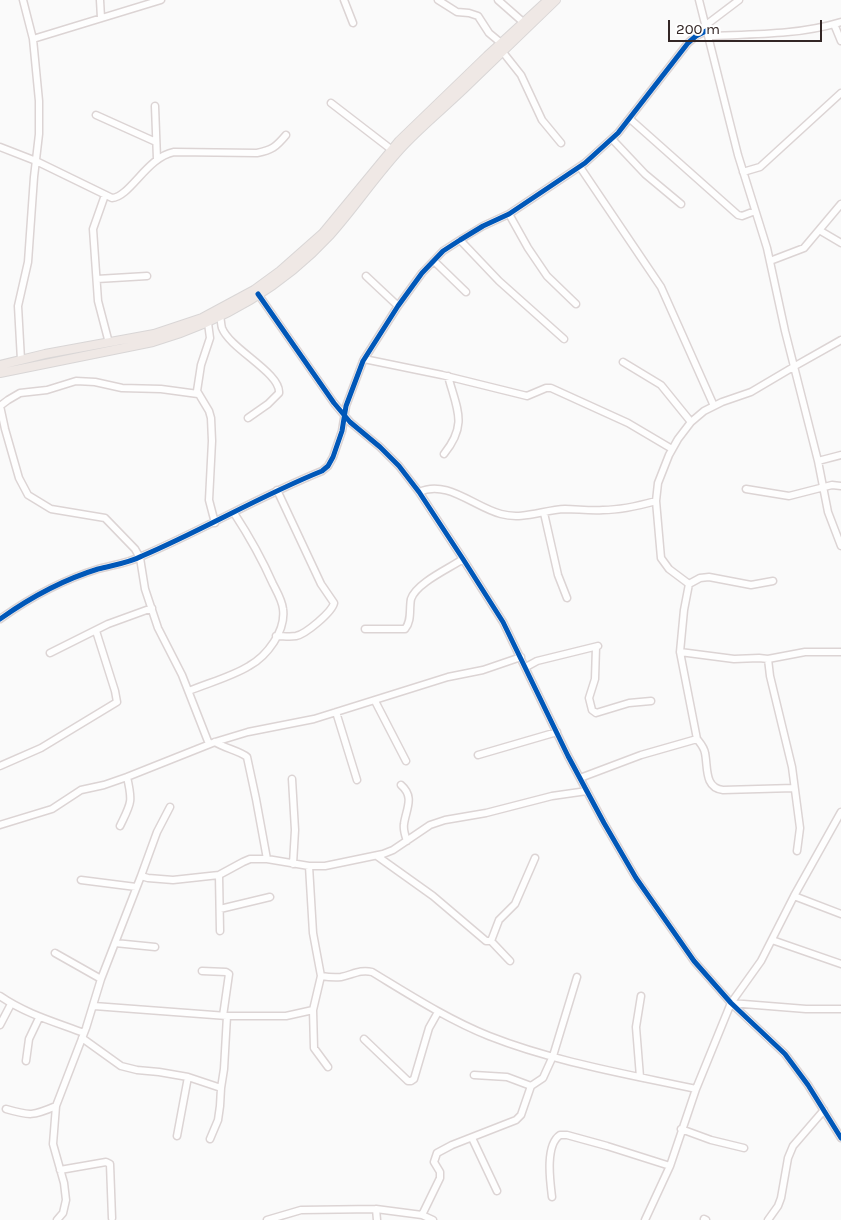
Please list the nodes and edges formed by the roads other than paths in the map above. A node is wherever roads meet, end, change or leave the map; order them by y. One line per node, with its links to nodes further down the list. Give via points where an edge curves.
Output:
1 (23, 0): 16 (street)
2 (100, 0): 11 (street)
3 (161, 0): 11 (street)
4 (344, 0): 13 (street)
5 (438, 0): 18 (street, via 457,12 478,16)
6 (498, 0): 12 (street)
7 (548, 0): 12 (main road)
8 (556, 0): 18 (main road)
9 (699, 0): 15 (street)
10 (739, 0): 15 (street)
11 (102, 18): 16 (street)
12 (523, 22): 18 (main road)
13 (353, 23)
14 (838, 23): 15 (street, via 777,33); 17 (street)
15 (708, 30): 23 (street, via 688,43); 33 (street)
16 (33, 39): 31 (street, via 39,101)
17 (841, 40)
18 (501, 47): 27 (street, via 521,75 542,120); 29 (main road); 48 (main road, via 405,145 330,235 284,278)
19 (841, 93): 33 (street, via 760,167)
20 (331, 103): 29 (street)
21 (154, 106): 26 (street)
22 (96, 115): 26 (street)
23 (630, 118): 25 (street); 37 (street, via 738,215)
24 (286, 135): 30 (street, via 270,150 174,152)
25 (612, 139): 32 (street); 35 (street, via 645,174)
26 (156, 142): 30 (street)
27 (561, 143)
28 (0, 147): 31 (street)
29 (392, 150): 55 (main road, via 323,232 254,290 190,323)
30 (157, 159): 34 (street, via 120,196 112,198)
31 (36, 161): 34 (street); 57 (street, via 28,262 18,306)
32 (580, 167): 38 (street); 65 (street, via 662,287)
33 (743, 172): 37 (street)
34 (105, 195): 46 (street, via 93,229)
35 (681, 204)
36 (841, 204): 39 (street)
37 (755, 211): 43 (street)
38 (509, 214): 40 (street); 49 (street, via 547,276)
39 (819, 230): 41 (street); 43 (street, via 804,248)
40 (460, 240): 42 (street); 53 (street)
41 (841, 243)
42 (434, 261): 47 (street); 50 (street)
43 (770, 261): 60 (street)
44 (147, 276): 46 (street)
45 (366, 276): 50 (street)
46 (97, 279): 55 (street, via 98,300)
47 (466, 292)
48 (258, 294): 51 (main road); 66 (street)
49 (576, 304)
50 (398, 306): 56 (street)
51 (220, 316): 52 (main road); 67 (street, via 222,329 272,377 280,389 268,404)
52 (208, 322): 61 (main road, via 153,342); 63 (street, via 210,338 201,365)
53 (564, 339)
54 (841, 340): 60 (street)
55 (109, 343): 57 (main road)
56 (364, 359): 62 (street); 66 (street)
57 (21, 360): 59 (main road)
58 (623, 362): 68 (street, via 661,385)
59 (0, 365)
60 (794, 366): 65 (street, via 752,392); 72 (street)
61 (0, 373)
62 (448, 376): 69 (street, via 527,396 551,388 628,423); 70 (street, via 458,411 459,428 455,440)
63 (198, 394): 64 (street, via 76,381 20,394); 81 (street, via 211,418 209,500)
64 (0, 406): 83 (street, via 4,430 28,496 51,509 105,518)
65 (714, 406): 68 (street)
66 (345, 416): 76 (street, via 328,466); 77 (street, via 399,466)
67 (248, 418)
68 (691, 422): 69 (street)
69 (672, 449): 78 (street, via 658,483)
70 (444, 454)
71 (841, 455): 72 (street)
72 (818, 461): 74 (street)
73 (841, 486): 74 (street)
74 (823, 488): 75 (street, via 789,496); 82 (street)
75 (746, 489)
76 (278, 490): 79 (street); 92 (street, via 334,603 333,609 297,636)
77 (419, 492): 80 (street, via 427,488 448,490 502,514); 84 (street)
78 (656, 502): 80 (street, via 622,509); 86 (street, via 661,558 669,569)
79 (234, 513): 81 (street); 92 (street, via 266,567 281,602 283,619)
80 (544, 513): 87 (street, via 558,575)
81 (215, 522): 83 (street)
82 (841, 546)
83 (140, 558): 88 (street); 89 (street, via 57,584)
84 (463, 559): 90 (street, via 420,586 411,600 405,629); 96 (street)
85 (774, 581): 86 (street, via 751,585 709,577)
86 (689, 584): 93 (street)
87 (567, 598)
88 (152, 608): 91 (street); 99 (street)
89 (1, 617)
90 (365, 630)
91 (96, 631): 95 (street); 108 (street, via 116,690 116,702 41,748)
92 (276, 636): 99 (street, via 265,654 250,666)
93 (680, 652): 97 (street, via 734,659); 104 (street)
94 (841, 652): 97 (street, via 805,652)
95 (50, 653)
96 (521, 657): 98 (street); 101 (street)
97 (768, 659): 114 (street)
98 (526, 667): 100 (street, via 537,661 597,647 595,680 589,698 592,710 596,713 629,702); 103 (street)
99 (188, 691): 105 (street)
100 (651, 700)
101 (375, 701): 102 (street); 107 (street)
102 (336, 712): 105 (street); 112 (street)
103 (557, 732): 106 (street); 111 (street)
104 (697, 739): 111 (street, via 641,755); 114 (street, via 703,747 714,788)
105 (212, 743): 109 (street); 124 (street, via 247,757)
106 (478, 755)
107 (406, 761)
108 (0, 766)
109 (127, 777): 118 (street, via 81,790 52,809); 119 (street, via 131,801)
110 (292, 778): 125 (street)
111 (580, 778): 115 (street)
112 (357, 780)
113 (401, 785): 120 (street, via 409,797 404,825)
114 (794, 788): 121 (street, via 800,828)
115 (587, 791): 120 (street, via 445,820 430,825); 149 (street, via 636,878 694,961)
116 (170, 807): 128 (street)
117 (840, 817): 131 (street)
118 (0, 825)
119 (120, 826)
120 (407, 841): 122 (street)
121 (797, 851)
122 (377, 856): 126 (street); 137 (street)
123 (535, 858): 137 (street, via 515,904 499,920)
124 (267, 859): 125 (street); 127 (street, via 242,862)
125 (293, 864): 126 (street)
126 (309, 866): 144 (street, via 313,933)
127 (219, 875): 128 (street, via 173,880); 133 (street)
128 (141, 876): 130 (street)
129 (80, 880): 130 (street)
130 (136, 887): 138 (street)
131 (794, 896): 134 (street); 136 (street)
132 (270, 897): 133 (street)
133 (220, 909): 135 (street)
134 (841, 914)
135 (220, 930)
136 (772, 940): 142 (street); 149 (street, via 762,961)
137 (491, 942): 141 (street)
138 (115, 943): 139 (street); 146 (street)
139 (155, 947)
140 (55, 953): 146 (street)
141 (510, 961)
142 (841, 964)
143 (202, 971): 155 (street, via 229,974)
144 (320, 976): 153 (street); 154 (street, via 352,975 364,970 372,972)
145 (577, 977): 160 (street)
146 (101, 980): 151 (street)
147 (0, 996): 150 (street)
148 (641, 996): 164 (street, via 636,1027)
149 (731, 1003): 152 (street); 168 (street); 171 (street, via 785,1054)
150 (11, 1004): 156 (street); 157 (street)
151 (94, 1006): 155 (street); 158 (street)
152 (841, 1009)
153 (313, 1010): 155 (street, via 286,1016); 162 (street, via 314,1048)
154 (438, 1012): 159 (street, via 429,1028 411,1081); 160 (street, via 489,1036)
155 (225, 1016): 167 (street)
156 (39, 1018): 158 (street); 161 (street, via 29,1039)
157 (0, 1025)
158 (83, 1036): 165 (street, via 121,1066); 169 (street)
159 (364, 1039)
160 (553, 1056): 164 (street); 166 (street, via 543,1078)
161 (26, 1061)
162 (328, 1067)
163 (474, 1075): 166 (street, via 507,1077)
164 (640, 1077): 168 (street)
165 (188, 1078): 167 (street); 173 (street)
166 (531, 1086): 174 (street, via 521,1115 516,1120)
167 (221, 1088): 176 (street, via 218,1120)
168 (696, 1089): 172 (street)
169 (56, 1106): 170 (street, via 36,1114); 179 (street, via 53,1144)
170 (6, 1109)
171 (824, 1110): 175 (street); 190 (street, via 793,1146 782,1198)
172 (681, 1129): 177 (street); 178 (street)
173 (177, 1136)
174 (472, 1138): 180 (street); 183 (street, via 437,1153 434,1162 440,1178)
175 (841, 1138)
176 (210, 1139)
177 (744, 1148)
178 (670, 1166): 181 (street, via 560,1135 552,1145); 189 (street)
179 (60, 1170): 184 (street, via 110,1164); 185 (street, via 66,1200 63,1213)
180 (497, 1190)
181 (552, 1197)
182 (376, 1209): 183 (street); 186 (street, via 301,1210); 187 (street)
183 (422, 1215): 188 (street)
184 (112, 1218)
185 (57, 1220)
186 (267, 1220)
187 (377, 1220)
188 (433, 1220)
189 (645, 1220)
190 (768, 1220)

